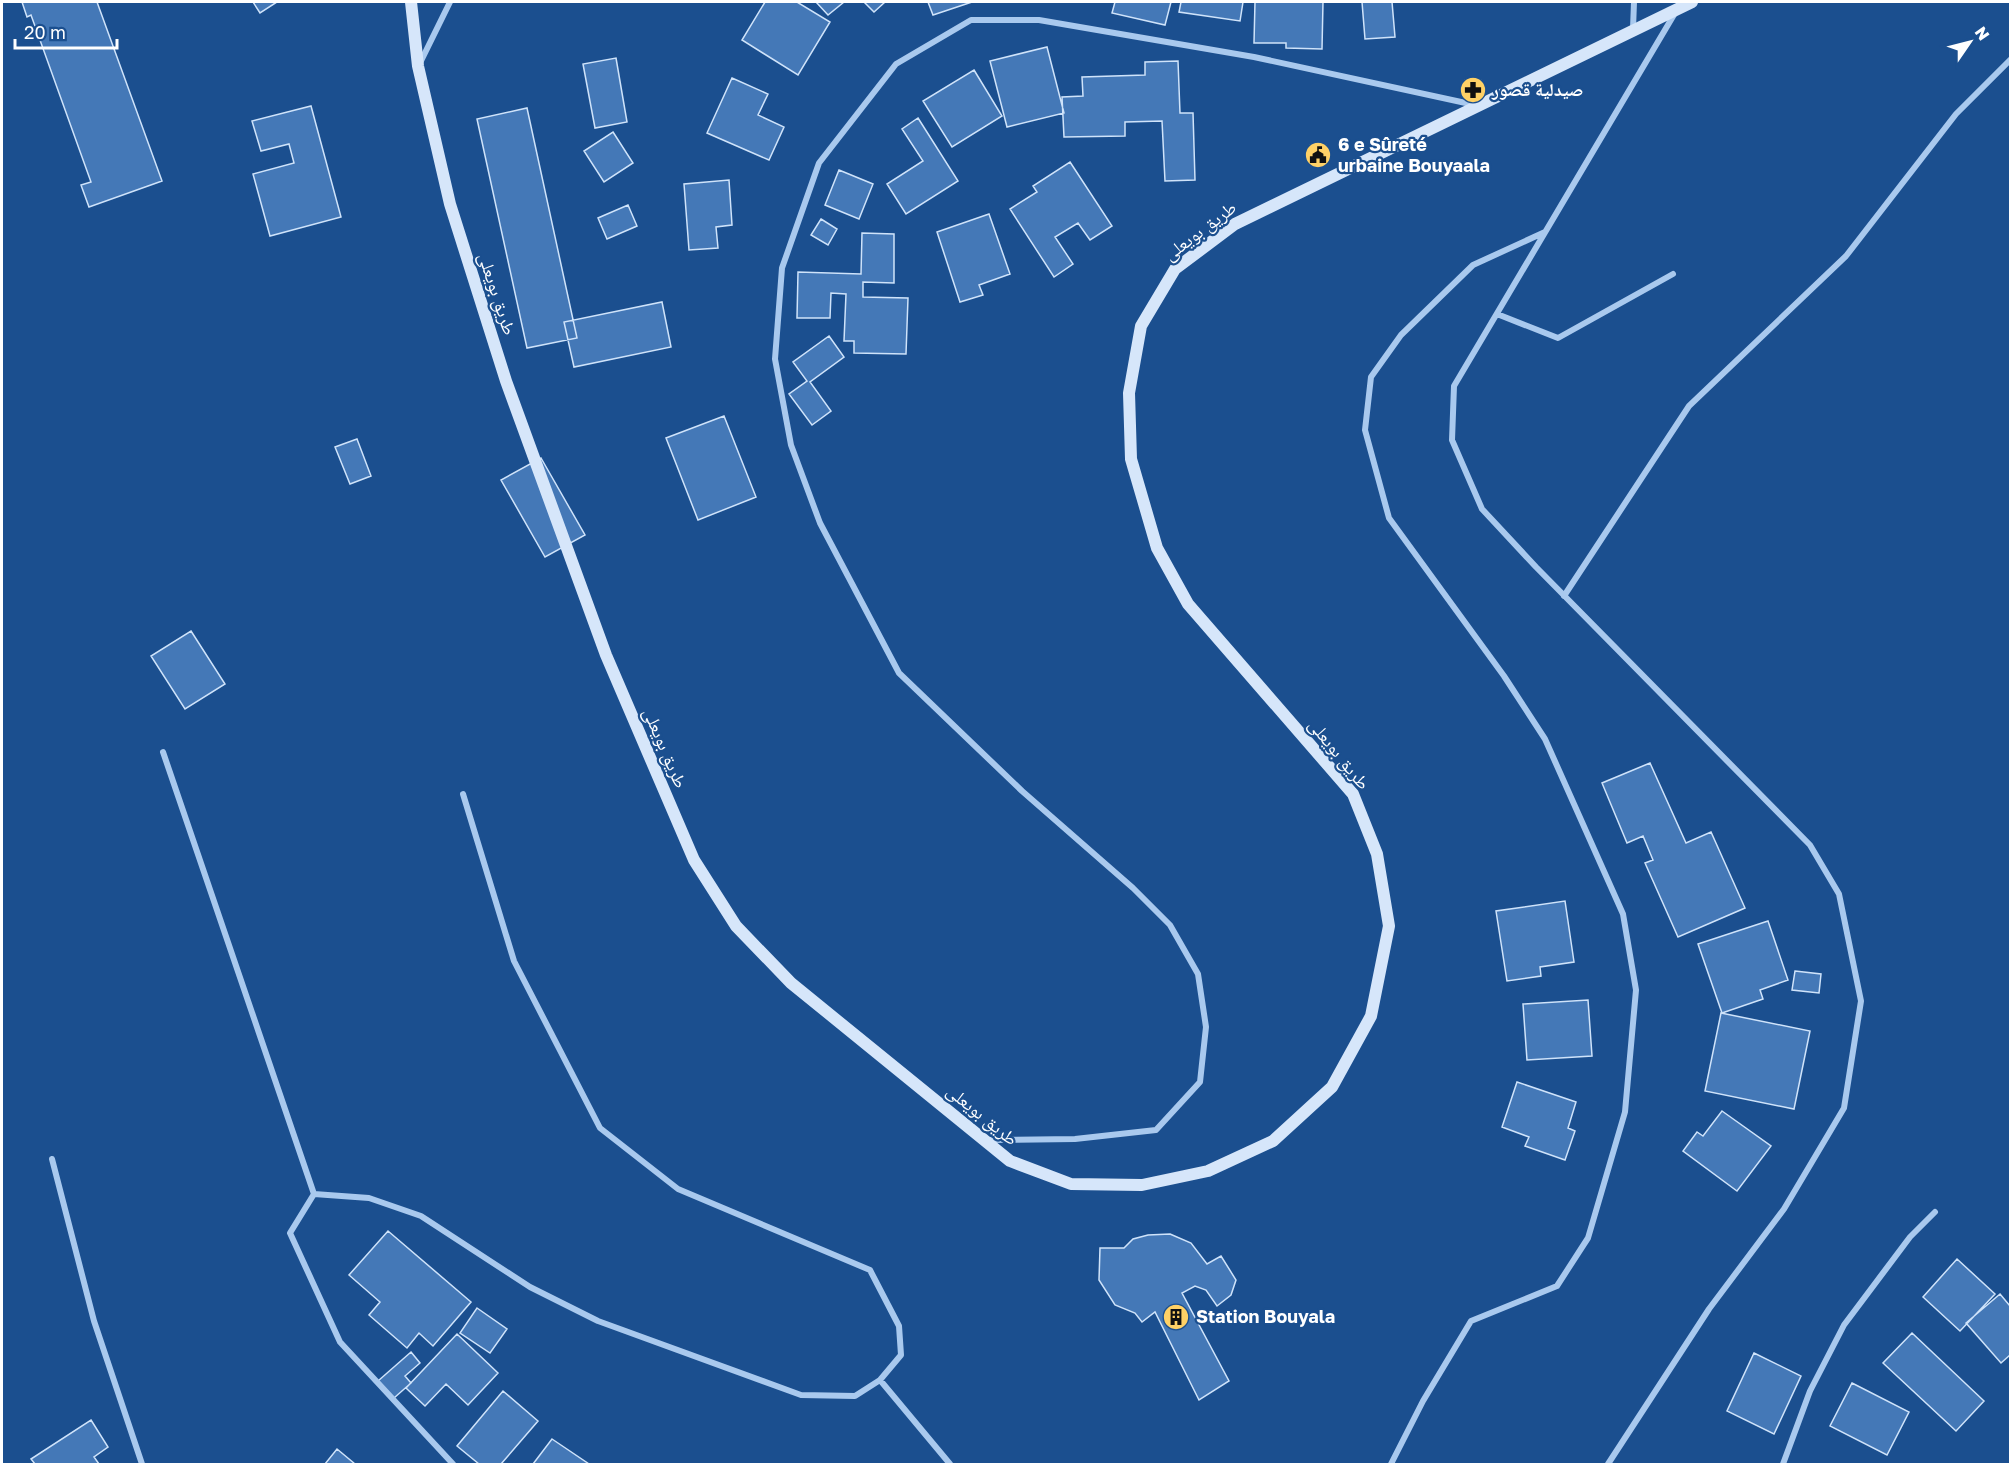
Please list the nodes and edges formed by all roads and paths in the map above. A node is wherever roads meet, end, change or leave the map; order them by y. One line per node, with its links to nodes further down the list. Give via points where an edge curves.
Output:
1 (411, 2): 8 (main road, طريق بويعلى)
2 (450, 2): 8 (street)
3 (1634, 2): 6 (street)
4 (1692, 2): 5 (main road, طريق بويعلى)
5 (1678, 8): 6 (main road, طريق بويعلى); 10 (street)
6 (1633, 28): 9 (main road, طريق بويعلى)
7 (2010, 60): 13 (street, via 1956,114 1846,256 1689,406)
8 (418, 66): 16 (main road, طريق بويعلى, via 450,204 506,381 606,655 694,860 736,926 791,983)
9 (1476, 105): 16 (main road, طريق بويعلى, via 1234,224 1175,269 1141,326 1129,393 1131,459 1157,548 1182,595 1353,794 1377,854 1389,926 1371,1016 1332,1087 1273,1141 1208,1171 1142,1185 1071,1184 1010,1161); 16 (street, via 1254,57 1039,20 971,20 896,64 819,163 782,268 775,359 791,445 820,523 899,673 1170,925 1198,974 1206,1027 1200,1082 1156,1130 1075,1139)
10 (1546, 232): 12 (street); 24 (street, via 1473,265 1401,335 1371,377 1365,430 1389,518 1545,739 1623,914 1636,990 1625,1112 1588,1238 1557,1286 1471,1321)
11 (1673, 274): 12 (street, via 1558,338)
12 (1497, 314): 13 (street, via 1454,386 1452,440 1482,509)
13 (1564, 596): 25 (street, via 1810,845 1839,894 1861,1001 1844,1108 1784,1209 1709,1309)
14 (163, 752): 18 (street)
15 (463, 794): 20 (street, via 514,961 600,1128 678,1189 870,1270 899,1326 901,1355)
16 (984, 1140)
17 (52, 1158): 21 (street, via 94,1321)
18 (314, 1194): 20 (street, via 369,1198 421,1216 530,1287 598,1321 801,1395 855,1396); 22 (street, via 290,1233 340,1342)
19 (1935, 1212): 26 (street, via 1910,1237 1844,1325 1810,1391)
20 (880, 1380): 23 (street)
21 (142, 1464)
22 (453, 1464)
23 (950, 1464)
24 (1391, 1464)
25 (1608, 1464)
26 (1783, 1464)

